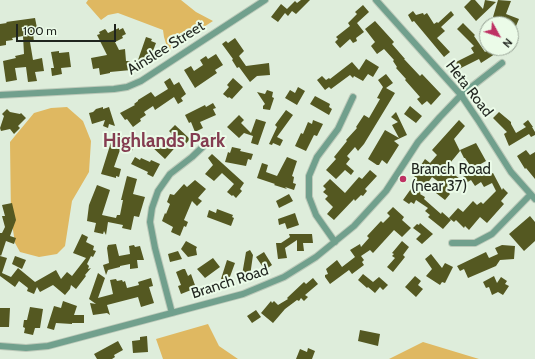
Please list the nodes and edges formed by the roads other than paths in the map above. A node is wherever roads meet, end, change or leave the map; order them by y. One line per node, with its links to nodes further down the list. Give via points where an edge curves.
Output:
1 (376, 0): 5 (street, Heta Road)
2 (263, 1): 4 (street, Ainslee Street, via 141,81 127,87)
3 (502, 63): 5 (street, Branch Road)
4 (0, 95)
5 (461, 95): 8 (street, Heta Road, via 511,172); 9 (street, Branch Road, via 418,142 386,191 354,226)
6 (353, 98): 9 (street, via 338,129 317,158 309,176 309,197 316,215)
7 (212, 138): 11 (street, via 170,174 158,190 152,208 150,222)
8 (533, 197): 10 (street, via 492,234 475,243)
9 (335, 242): 11 (street, Branch Road, via 284,277 243,294)
10 (452, 243)
11 (172, 314): 12 (street, Branch Road, via 48,346)
12 (0, 346)

